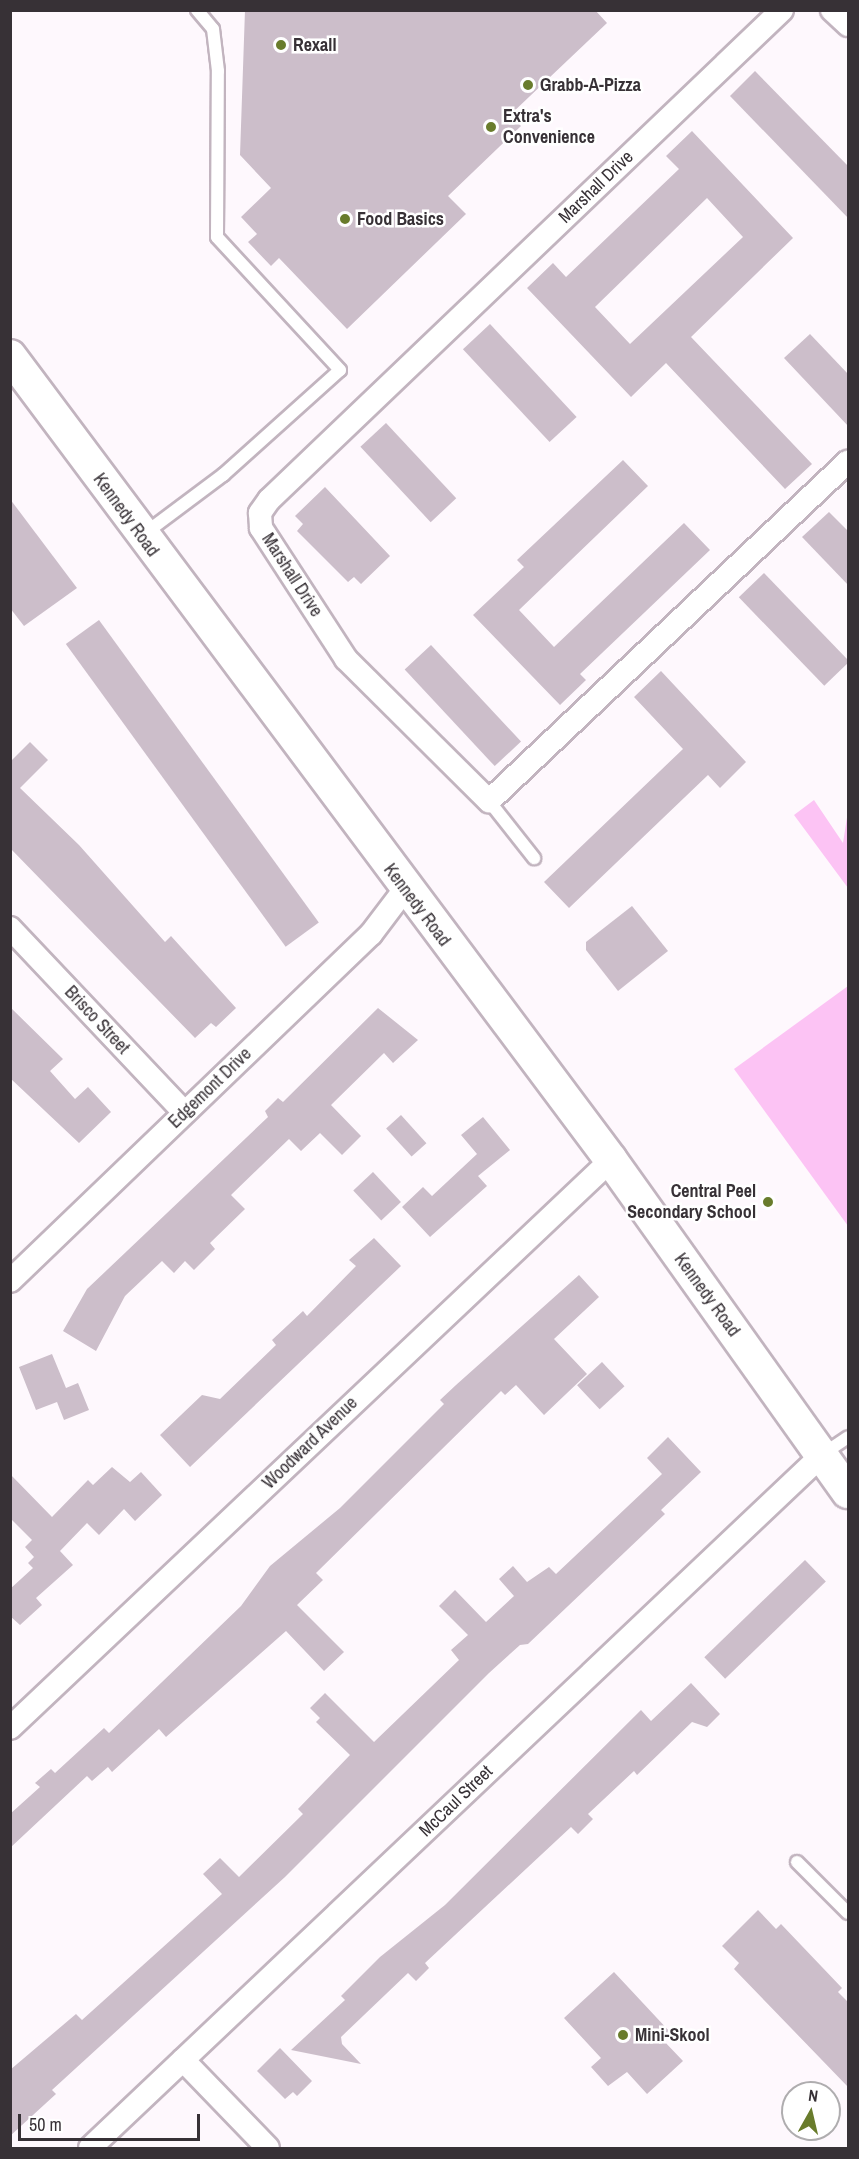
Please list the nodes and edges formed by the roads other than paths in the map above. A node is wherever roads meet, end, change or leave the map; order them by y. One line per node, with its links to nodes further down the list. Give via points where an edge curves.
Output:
1 (197, 10): 7 (lane, via 213,29 218,71 217,237 340,370 223,475)
2 (782, 10): 8 (street, Marshall Drive, via 260,513 261,528 346,659)
3 (832, 10): 4 (street)
4 (849, 26)
5 (10, 356): 7 (main road, Kennedy Road)
6 (849, 462): 8 (street)
7 (141, 536): 10 (main road, Kennedy Road)
8 (489, 801): 9 (lane)
9 (534, 858)
10 (405, 889): 12 (street, Edgemont Drive, via 371,934); 13 (main road, Kennedy Road)
11 (10, 928): 12 (street, Brisco Street)
12 (184, 1112): 14 (street, Edgemont Drive)
13 (611, 1160): 16 (main road, Kennedy Road); 18 (street, Woodward Avenue)
14 (10, 1281)
15 (849, 1437): 16 (lane)
16 (822, 1455): 17 (main road, Kennedy Road); 21 (street, McCaul Street)
17 (849, 1492)
18 (10, 1728)
19 (797, 1862): 20 (lane)
20 (849, 1913)
21 (183, 2060): 22 (street, McCaul Street); 23 (street)
22 (90, 2148)
23 (267, 2148)

